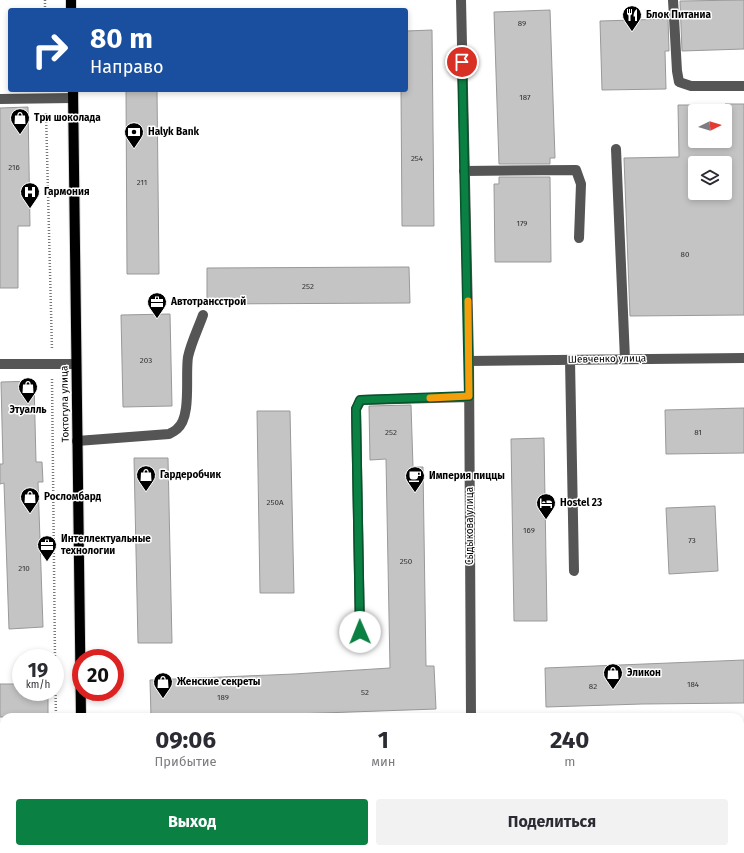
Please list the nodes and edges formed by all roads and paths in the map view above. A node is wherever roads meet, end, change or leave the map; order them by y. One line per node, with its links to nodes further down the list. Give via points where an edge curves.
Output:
1 (461, 0): 7 (street, Сыдыкова улица)
2 (674, 0): 3 (street, via 677,71 680,82 691,86)
3 (744, 86)
4 (73, 94): 5 (street); 15 (main road, Токтогула улица)
5 (0, 99)
6 (616, 149): 11 (street)
7 (464, 171): 8 (street, via 576,170 581,184); 13 (street, Сыдыкова улица)
8 (579, 238)
9 (203, 316): 17 (street, via 189,354 186,370 187,407 178,429 169,434)
10 (744, 358): 11 (street, Шевченко улица)
11 (625, 359): 12 (street, Шевченко улица)
12 (570, 360): 13 (street, Шевченко улица); 18 (street)
13 (470, 361): 16 (street, Сыдыкова улица)
14 (0, 364): 15 (street)
15 (76, 364): 17 (main road, Токтогула улица)
16 (469, 396): 19 (street, via 360,400 356,409); 23 (street, Сыдыкова улица)
17 (77, 441): 22 (main road, Токтогула улица)
18 (574, 571)
19 (360, 632)
20 (56, 701): 21 (path)
21 (56, 713)
22 (80, 713)
23 (471, 713)

